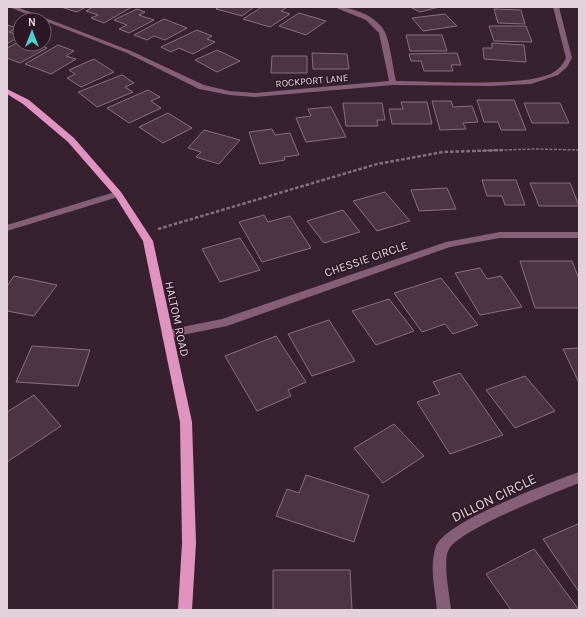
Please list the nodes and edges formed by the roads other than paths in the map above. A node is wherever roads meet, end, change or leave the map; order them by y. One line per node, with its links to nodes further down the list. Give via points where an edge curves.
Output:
1 (12, 7): 4 (street, ROCKPORT LANE, via 128,52 202,87 228,94 268,95)
2 (337, 7): 4 (street, via 361,14 379,27)
3 (556, 7): 4 (street, ROCKPORT LANE, via 569,58 556,74 531,82)
4 (393, 83)
5 (7, 91): 6 (main road, HALTOM ROAD, via 26,102 71,140)
6 (118, 194): 7 (street); 9 (main road, HALTOM ROAD, via 148,241)
7 (7, 228)
8 (579, 235): 9 (street, CHESSIE CIRCLE, via 500,235 449,244 223,323)
9 (167, 334): 11 (main road, HALTOM ROAD, via 186,422 189,543)
10 (579, 477): 12 (street, DILLON CIRCLE, via 462,530 443,544 439,556)
11 (185, 610)
12 (444, 610)

